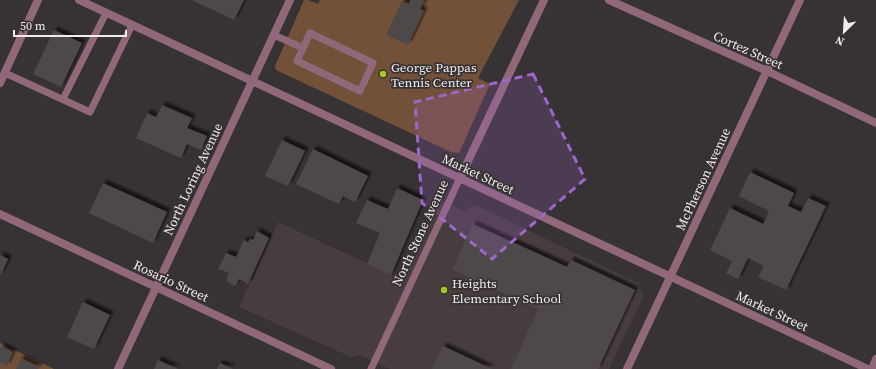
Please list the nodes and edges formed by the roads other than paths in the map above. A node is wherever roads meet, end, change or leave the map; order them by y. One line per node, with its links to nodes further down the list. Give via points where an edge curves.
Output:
1 (38, 0): 12 (street)
2 (78, 0): 7 (street, Market Street)
3 (290, 0): 9 (street, North Loring Avenue)
4 (544, 0): 17 (street, North Stone Avenue)
5 (609, 0): 11 (street, Cortez Street)
6 (800, 0): 11 (street, McPherson Avenue)
7 (106, 13): 8 (street, Market Street); 15 (lane)
8 (132, 25): 13 (street, Market Street); 15 (lane, via 90,112)
9 (274, 34): 10 (lane); 13 (street, North Loring Avenue)
10 (303, 48): 10 (lane, via 310,33 373,63 360,91 297,61)
11 (767, 71): 16 (street, Cortez Street); 19 (street, McPherson Avenue)
12 (5, 72): 14 (street); 15 (lane)
13 (252, 81): 17 (street, Market Street); 20 (street, North Loring Avenue)
14 (0, 83)
15 (63, 99)
16 (876, 123)
17 (460, 178): 19 (street, Market Street); 24 (lane, North Stone Avenue)
18 (0, 214): 20 (street, Rosario Street)
19 (670, 277): 25 (street, McPherson Avenue); 26 (street, Market Street)
20 (156, 287): 22 (street, North Loring Avenue); 23 (street, Rosario Street)
21 (876, 360): 27 (street)
22 (118, 369)
23 (331, 369)
24 (371, 369)
25 (627, 369)
26 (868, 369)
27 (872, 369)

